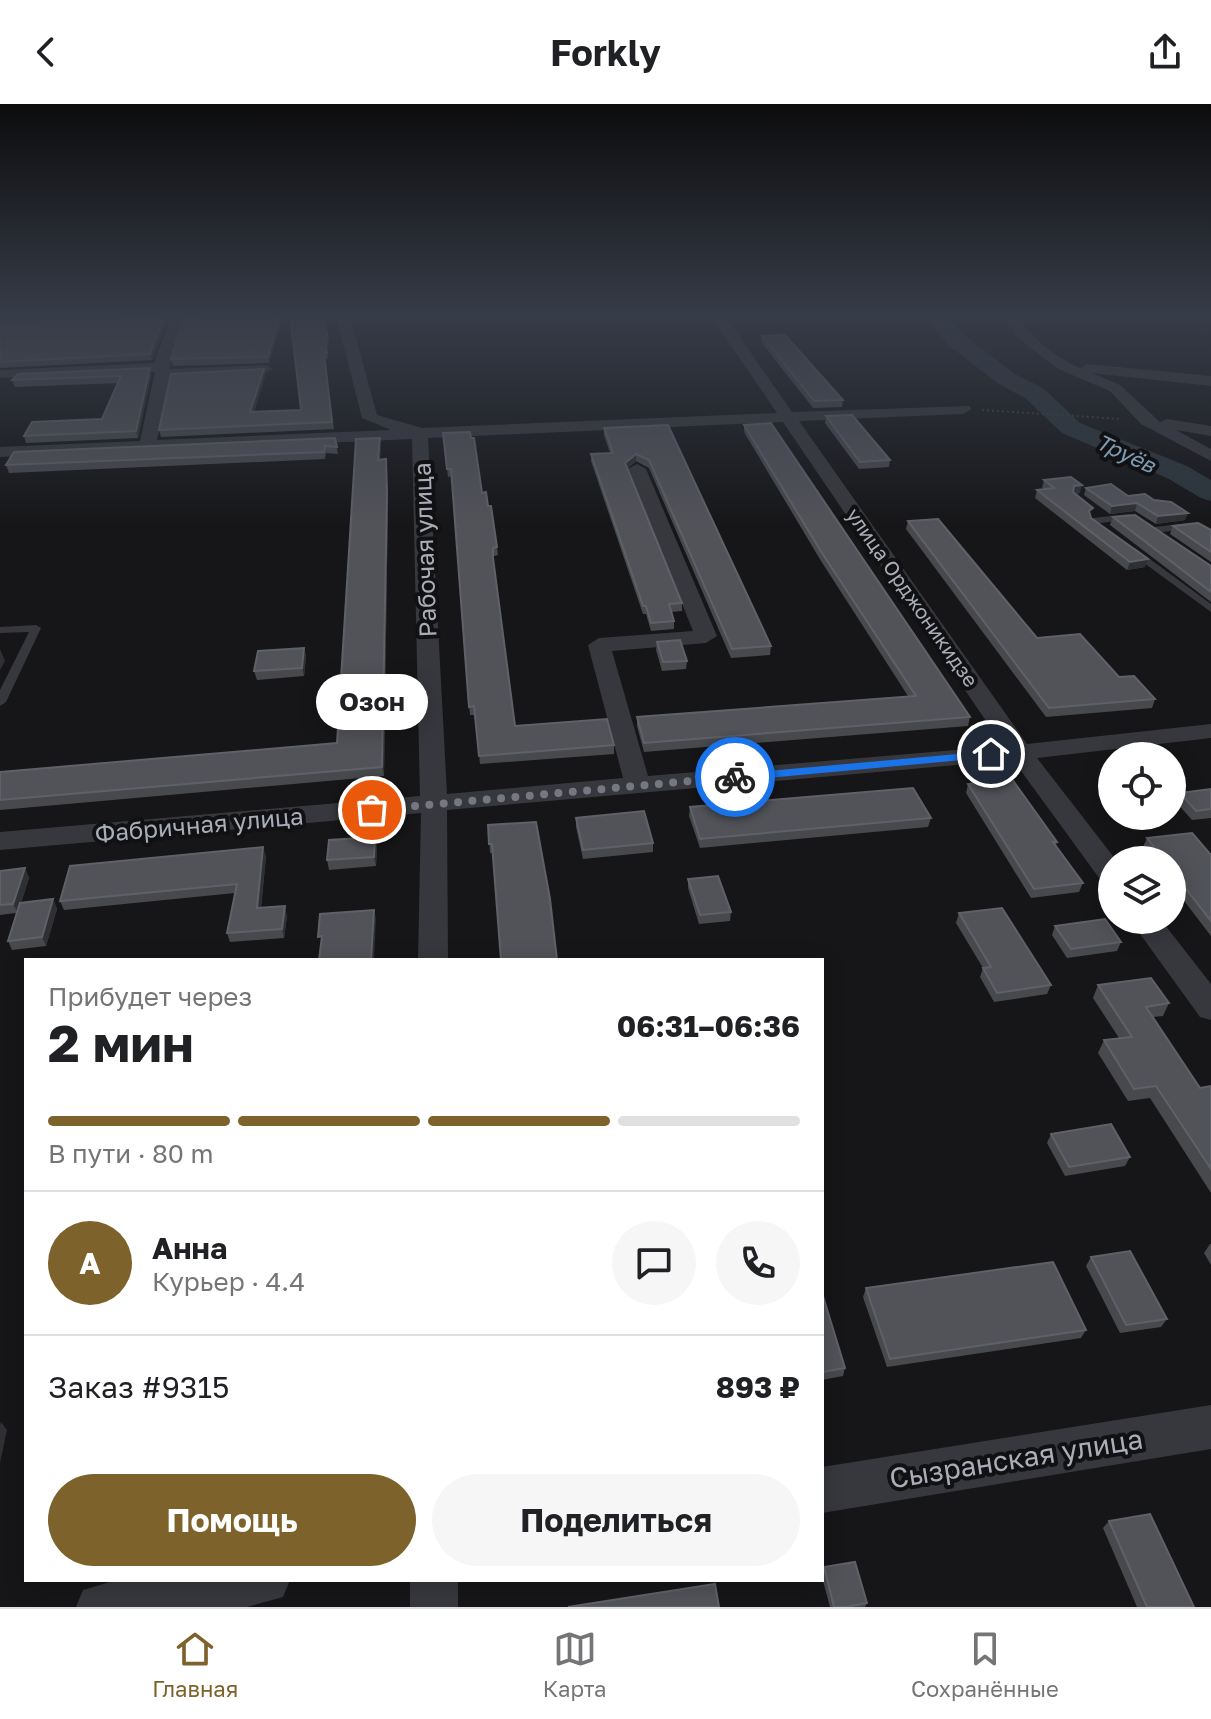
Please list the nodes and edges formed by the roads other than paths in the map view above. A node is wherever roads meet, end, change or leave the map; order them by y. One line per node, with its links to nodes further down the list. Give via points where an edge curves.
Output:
1 (159, 386): 12 (street)
2 (362, 386): 7 (street)
3 (768, 386): 6 (street, улица Орджоникидзе)
4 (1111, 386): 8 (street)
5 (963, 409): 6 (street)
6 (790, 417): 10 (street); 25 (street, улица Орджоникидзе)
7 (370, 418): 10 (street, Рабочая улица); 11 (street)
8 (1147, 421): 9 (street); 14 (street)
9 (1211, 431)
10 (420, 433): 11 (street); 27 (street, Рабочая улица)
11 (339, 437): 12 (street)
12 (147, 445): 13 (street)
13 (0, 452)
14 (1211, 456)
15 (637, 469): 26 (street, via 706,636 599,645)
16 (1097, 513): 17 (lane, via 1106,525 1135,517)
17 (1154, 530): 18 (lane, via 1198,525); 20 (lane)
18 (1211, 534)
19 (1117, 539): 21 (lane)
20 (1165, 539)
21 (1211, 609)
22 (0, 630): 23 (lane, via 36,628)
23 (0, 702)
24 (1211, 731): 25 (street, Фабричная улица)
25 (1020, 752): 26 (street, Фабричная улица); 29 (street, улица Орджоникидзе)
26 (638, 786): 27 (street, Фабричная улица)
27 (434, 805): 28 (street, Фабричная улица); 31 (street, Рабочая улица)
28 (0, 841)
29 (1098, 856)
30 (1156, 934): 32 (street)
31 (433, 958)
32 (1211, 1008)
33 (1211, 1427): 34 (street, Сызранская улица)
34 (824, 1490)
35 (254, 1582): 37 (street)
36 (434, 1582): 38 (street)
37 (100, 1607)
38 (434, 1607)

